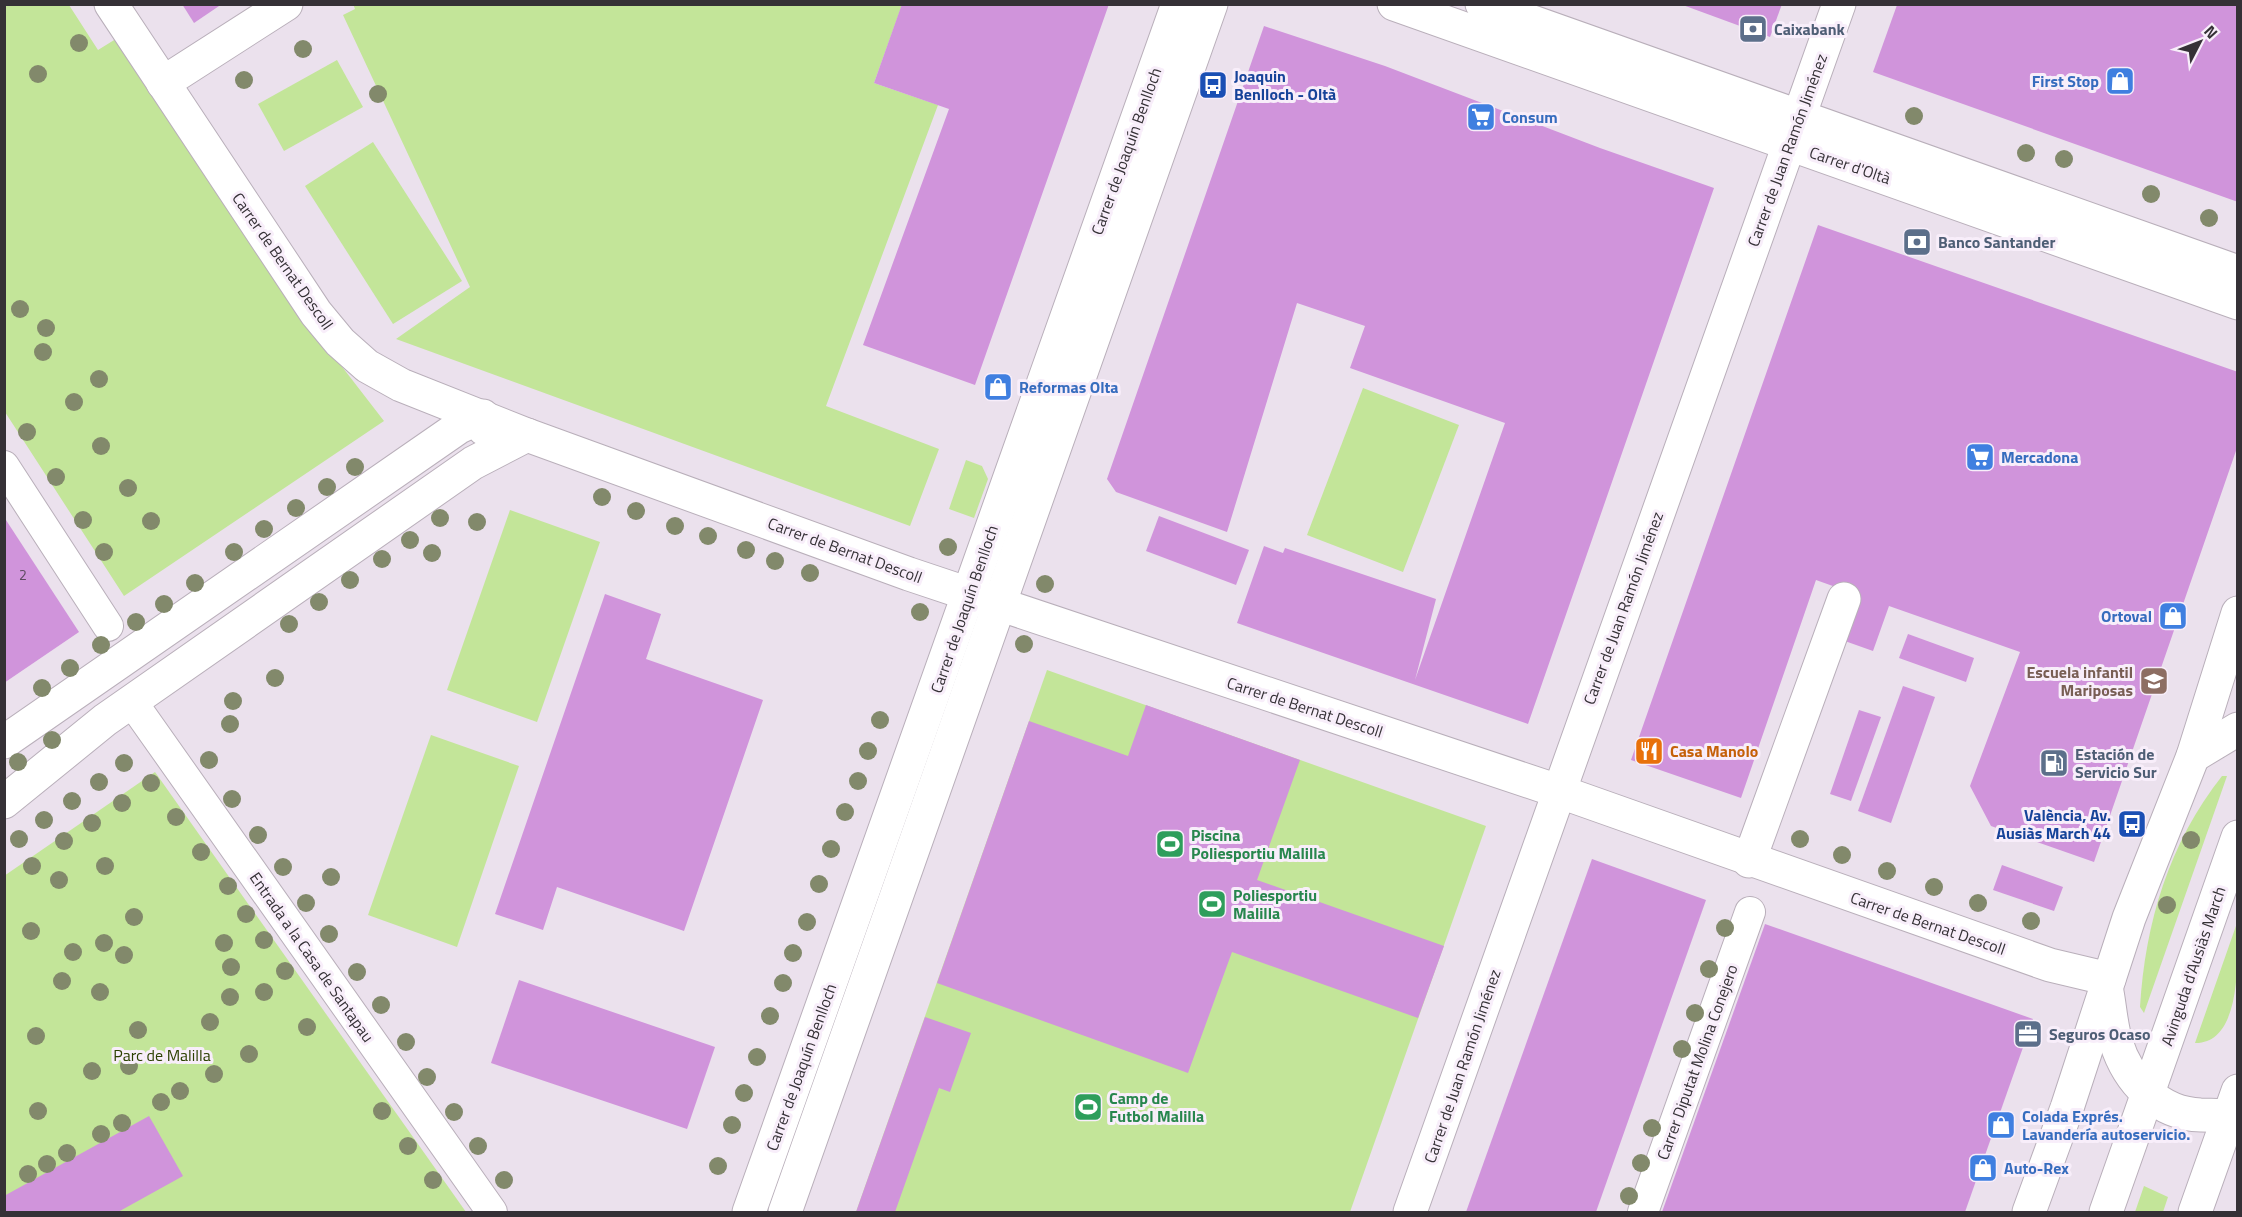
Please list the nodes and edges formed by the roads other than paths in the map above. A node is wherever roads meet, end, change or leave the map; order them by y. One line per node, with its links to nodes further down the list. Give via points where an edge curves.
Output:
1 (111, 4): 8 (street, Carrer de Bernat Descoll)
2 (286, 4): 8 (street)
3 (1178, 4): 16 (street, Carrer de Joaquín Benlloch)
4 (1211, 4): 16 (street, Carrer de Joaquín Benlloch)
5 (1394, 4): 9 (street, Carrer d'Oltà)
6 (1482, 4): 9 (street, Carrer d'Oltà)
7 (1839, 4): 9 (street, Carrer de Juan Ramón Jiménez)
8 (164, 83): 12 (street, Carrer de Bernat Descoll, via 316,314 340,342 367,366 401,385)
9 (1795, 130): 10 (street, Carrer d'Oltà); 11 (street, Carrer d'Oltà); 24 (street, Carrer de Juan Ramón Jiménez)
10 (2238, 272)
11 (2238, 303)
12 (483, 416): 13 (street, Carrer de Bernat Descoll); 14 (street, via 484,446); 22 (street, via 470,420)
13 (527, 435): 14 (street); 16 (street, Carrer de Bernat Descoll)
14 (473, 463): 20 (street)
15 (4, 466): 19 (street)
16 (984, 598): 24 (street, Carrer de Bernat Descoll); 33 (street, Carrer de Joaquín Benlloch); 34 (street, Carrer de Joaquín Benlloch)
17 (1844, 599): 27 (street)
18 (2238, 613): 23 (street)
19 (108, 626)
20 (132, 702): 25 (street); 32 (street, Entrada a la Casa de Santapau)
21 (2238, 729): 23 (street)
22 (4, 742)
23 (2193, 756): 29 (street)
24 (1558, 791): 27 (street, Carrer de Bernat Descoll); 35 (street, Carrer de Juan Ramón Jiménez)
25 (4, 802)
26 (2238, 837): 30 (street, Avinguda d'Ausiàs March)
27 (1749, 861): 29 (street, Carrer de Bernat Descoll)
28 (1750, 912): 36 (street, Carrer Diputat Molina Conejero)
29 (2107, 983): 30 (street, via 2116,1043); 37 (street)
30 (2148, 1096): 31 (street, via 2184,1114); 38 (street, Avinguda d'Ausiàs March)
31 (2235, 1106): 39 (street)
32 (492, 1212)
33 (749, 1212)
34 (785, 1212)
35 (1410, 1212)
36 (1643, 1212)
37 (2029, 1212)
38 (2106, 1212)
39 (2195, 1212)

